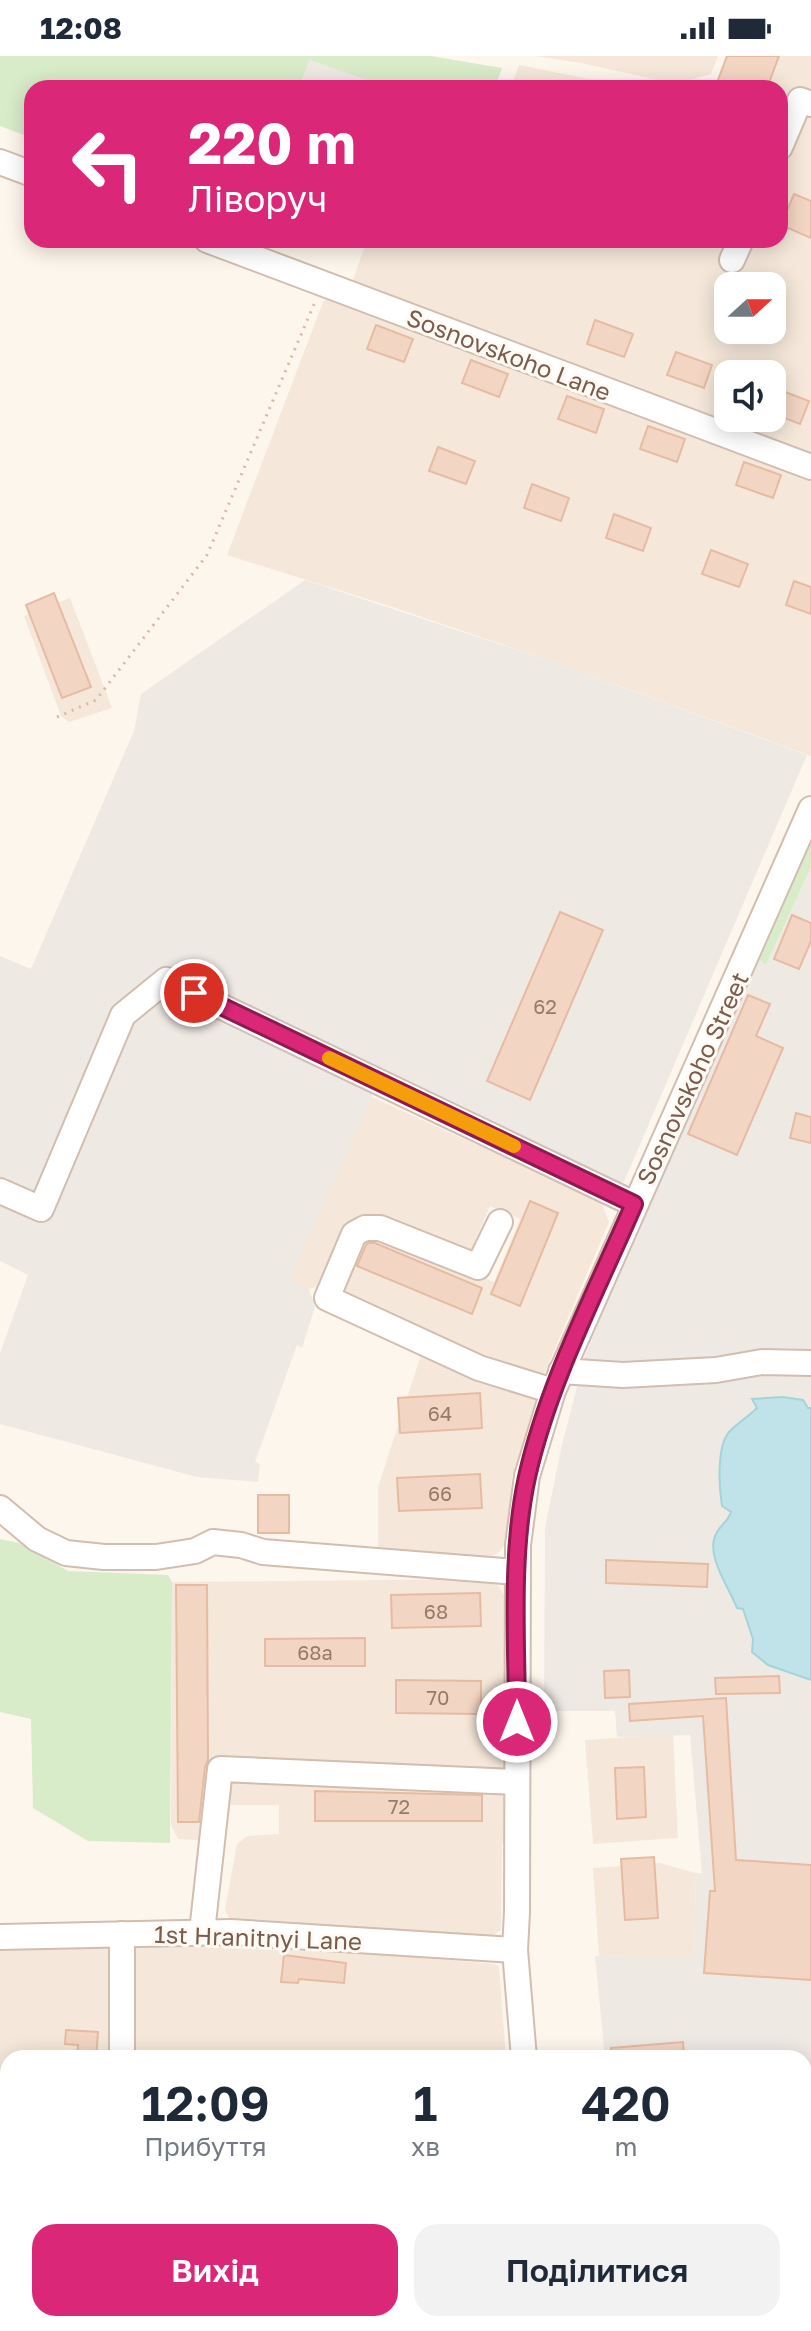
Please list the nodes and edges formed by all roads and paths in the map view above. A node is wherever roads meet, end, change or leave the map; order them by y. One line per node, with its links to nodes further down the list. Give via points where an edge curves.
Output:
1 (811, 104): 2 (street, via 800,100)
2 (788, 128)
3 (0, 162): 4 (street)
4 (24, 171)
5 (228, 248): 6 (street, Sosnovskoho Lane)
6 (323, 284): 7 (street, Sosnovskoho Lane); 8 (path, via 207,555 96,700)
7 (811, 467)
8 (57, 717)
9 (811, 809): 11 (street, Sosnovskoho Street)
10 (0, 1191): 11 (street, via 41,1209 123,1015 166,980)
11 (634, 1204): 14 (street, Sosnovskoho Street)
12 (500, 1222): 14 (street, via 478,1267 380,1228 365,1228 354,1234 327,1298 479,1368)
13 (811, 1363): 14 (street, via 762,1362)
14 (557, 1381): 16 (street, Sosnovskoho Street, via 527,1476)
15 (0, 1508): 16 (street, via 37,1539 66,1553 156,1557 195,1551 213,1542 263,1552)
16 (517, 1572): 17 (street, Sosnovskoho Street)
17 (517, 1782): 18 (street, via 220,1769); 21 (street, Sosnovskoho Street)
18 (202, 1932): 19 (street, 1st Hranitnyi Lane); 21 (street, 1st Hranitnyi Lane)
19 (122, 1934): 20 (street, 1st Hranitnyi Lane); 22 (street)
20 (0, 1937)
21 (515, 1950): 23 (street, Sosnovskoho Street)
22 (122, 2050)
23 (523, 2050)

